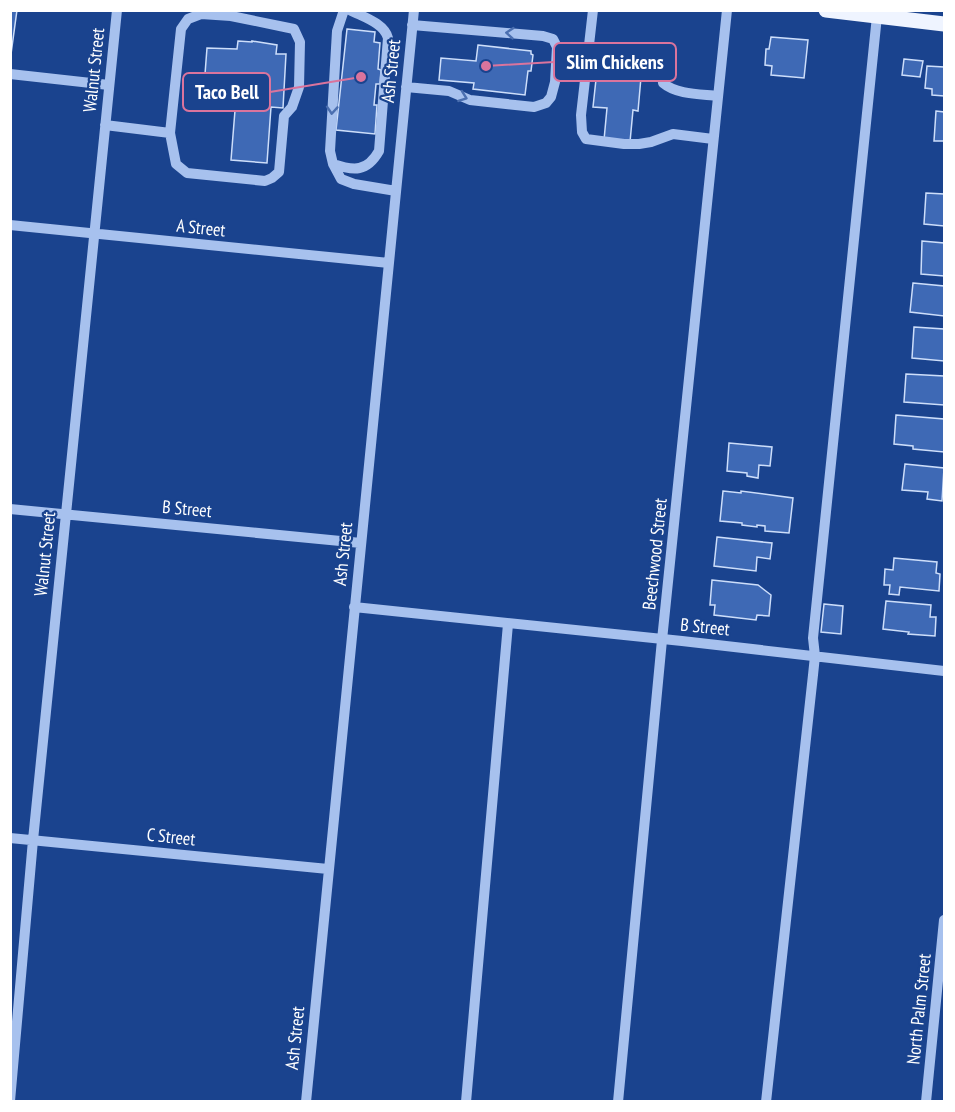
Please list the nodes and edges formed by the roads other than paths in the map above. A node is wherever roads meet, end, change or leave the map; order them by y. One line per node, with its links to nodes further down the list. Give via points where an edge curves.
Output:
1 (117, 10): 14 (street, Walnut Street)
2 (344, 10): 20 (street, one-way to 20, via 337,31 330,151)
3 (350, 10): 20 (street, via 387,32 379,151 369,165 359,169)
4 (414, 10): 11 (street, Ash Street)
5 (593, 10): 12 (street)
6 (727, 10): 16 (street, Beechwood Street)
7 (826, 10): 9 (main road)
8 (231, 13): 18 (street, via 201,14 188,19 181,29); 18 (street, via 294,29 300,42 299,87 284,116 279,172 265,181 187,173 176,165)
9 (877, 16): 10 (main road); 31 (street, via 813,639)
10 (945, 24)
11 (412, 25): 15 (street, Ash Street); 15 (street, one-way to 11, via 534,107 546,103 555,82 557,47 553,39)
12 (589, 47): 16 (street, via 660,55 664,62 663,83 668,87); 19 (street, via 581,115 586,139 639,144 673,134)
13 (10, 74): 14 (street)
14 (109, 85): 17 (street, Walnut Street)
15 (406, 87): 21 (street, Ash Street)
16 (718, 96): 19 (street, Beechwood Street)
17 (105, 125): 18 (street); 23 (street, Walnut Street)
18 (170, 133)
19 (713, 138): 30 (street, Beechwood Street)
20 (333, 164): 21 (street, via 341,179)
21 (396, 191): 24 (street, Ash Street)
22 (10, 225): 23 (street, A Street)
23 (94, 234): 24 (street, A Street); 26 (street, Walnut Street)
24 (389, 263): 27 (street, Ash Street)
25 (10, 509): 26 (street, B Street)
26 (66, 514): 27 (street, B Street); 34 (street, Walnut Street)
27 (361, 543): 28 (street, Ash Street)
28 (354, 607): 29 (street, B Street); 35 (street, Ash Street)
29 (508, 624): 30 (street, B Street); 39 (street)
30 (663, 640): 31 (street, B Street); 40 (street, Beechwood Street)
31 (815, 656): 32 (street, B Street); 41 (street)
32 (945, 671)
33 (10, 838): 34 (street, C Street)
34 (33, 840): 35 (street, C Street); 37 (street, Walnut Street)
35 (328, 869): 38 (street, Ash Street)
36 (945, 920): 42 (street, North Palm Street)
37 (10, 1101)
38 (306, 1101)
39 (466, 1101)
40 (618, 1101)
41 (766, 1101)
42 (926, 1101)

